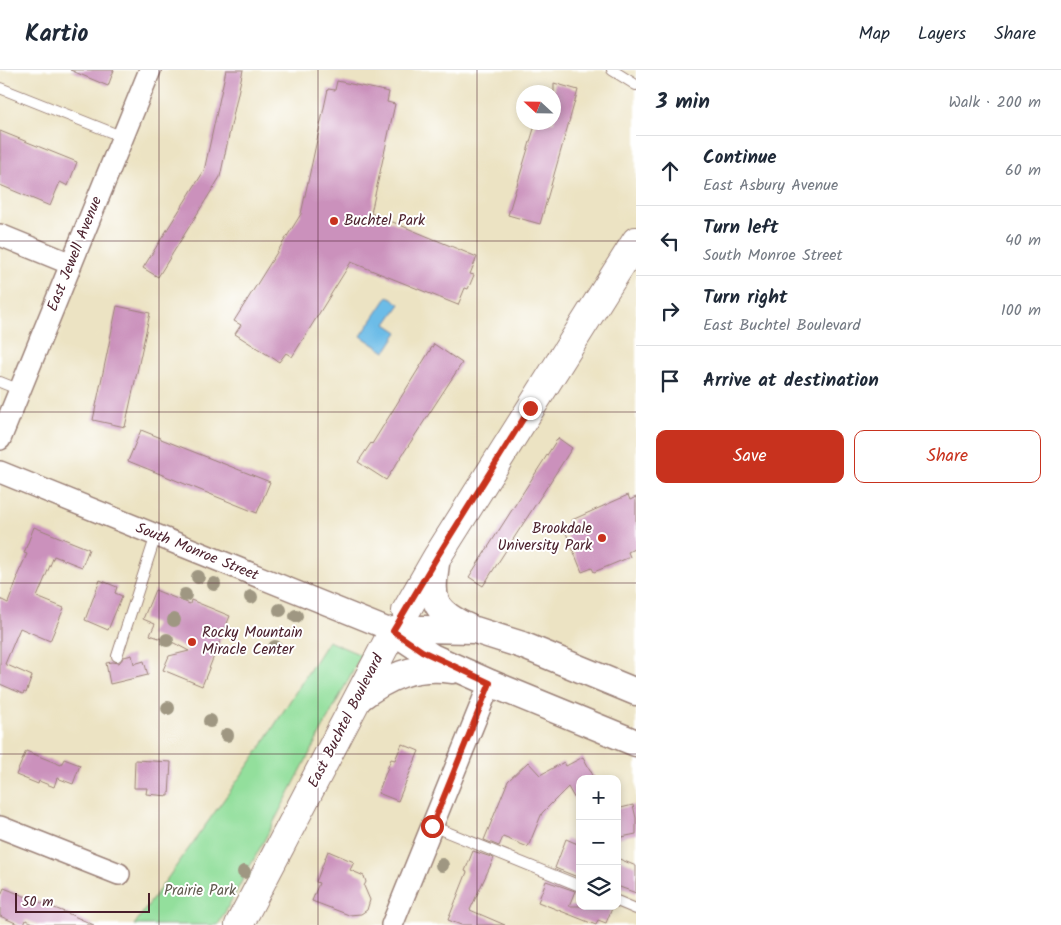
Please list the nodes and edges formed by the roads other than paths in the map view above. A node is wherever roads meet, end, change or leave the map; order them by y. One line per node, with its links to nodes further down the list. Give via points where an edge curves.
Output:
1 (150, 70): 5 (street, East Jewell Avenue)
2 (612, 70): 3 (lane)
3 (636, 85)
4 (0, 88): 5 (lane)
5 (123, 137): 8 (street, East Jewell Avenue)
6 (0, 235): 8 (street)
7 (636, 241): 14 (main road, East Buchtel Boulevard)
8 (71, 264): 10 (street, East Jewell Avenue)
9 (0, 382): 10 (lane)
10 (20, 390): 11 (street, East Jewell Avenue)
11 (0, 439)
12 (0, 472): 13 (street, South Monroe Street)
13 (156, 535): 15 (street, South Monroe Street); 17 (lane)
14 (437, 557): 15 (main road, East Buchtel Boulevard); 16 (street, via 433,594 438,607)
15 (399, 621): 16 (street, South Monroe Street, via 430,629); 18 (street, South Monroe Street, via 422,651); 20 (main road, East Buchtel Boulevard)
16 (475, 630): 19 (street, South Monroe Street)
17 (117, 656)
18 (479, 677): 20 (street, via 432,669 409,671 391,677); 21 (street, South Monroe Street); 23 (street)
19 (636, 692)
20 (357, 700): 28 (main road, East Buchtel Boulevard)
21 (636, 743)
22 (0, 826): 24 (street)
23 (432, 826): 25 (lane); 29 (street)
24 (119, 874)
25 (576, 884)
26 (621, 903): 27 (lane)
27 (636, 909)
28 (241, 924)
29 (392, 925)

